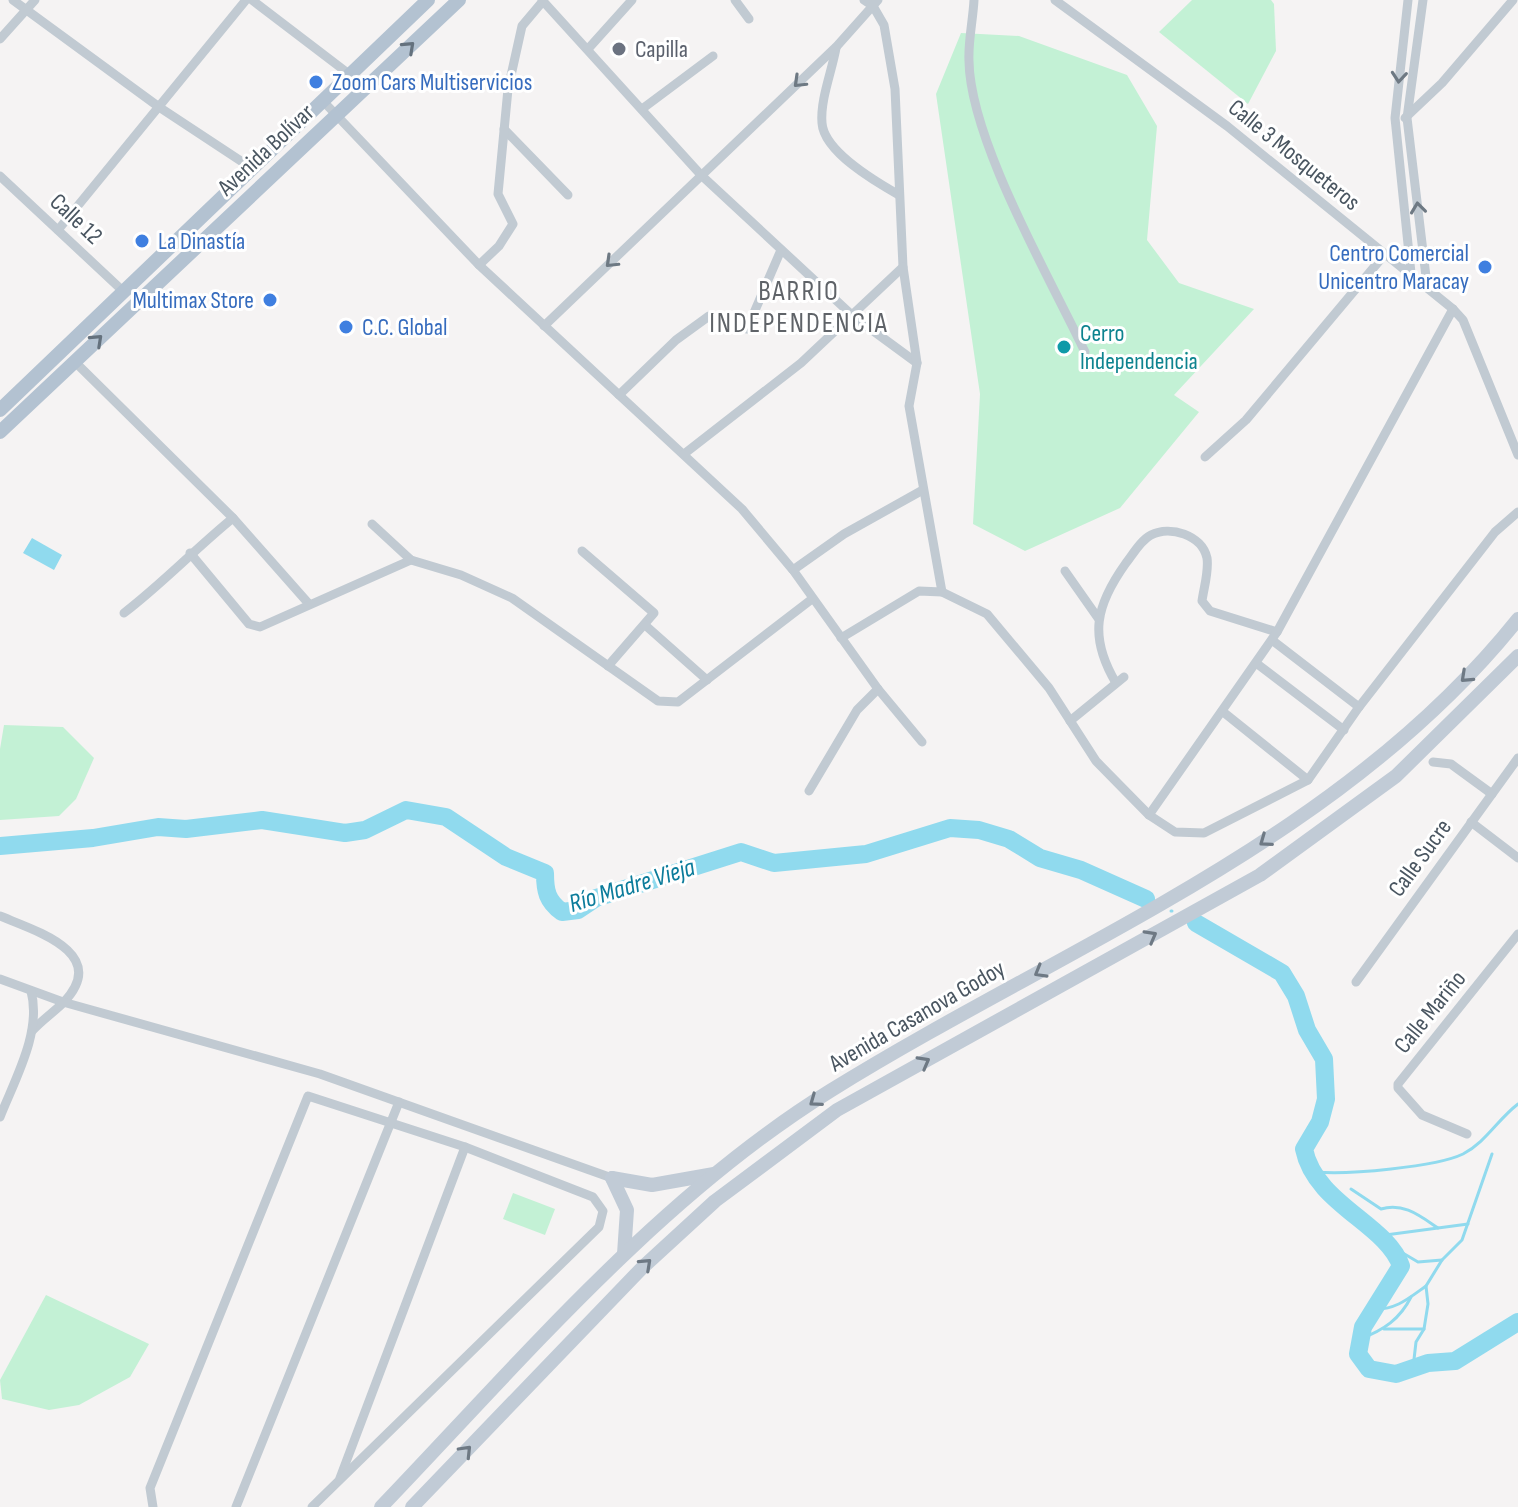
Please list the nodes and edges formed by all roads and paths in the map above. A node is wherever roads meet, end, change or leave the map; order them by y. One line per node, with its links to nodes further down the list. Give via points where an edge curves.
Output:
1 (13, 0): 16 (street)
2 (35, 0): 16 (street)
3 (249, 0): 22 (street); 24 (street)
4 (428, 0): 22 (main road, Avenida Bolívar)
5 (459, 0): 26 (main road, Avenida Bolívar, one-way to 5)
6 (542, 0): 20 (street); 29 (street, via 522,26)
7 (632, 0): 20 (street)
8 (735, 0): 17 (street)
9 (974, 0): 48 (street, via 969,62 977,110 1011,197)
10 (1055, 0): 15 (street, Calle 3 Mosqueteros)
11 (1408, 0): 27 (street, one-way to 27)
12 (1423, 0): 28 (street)
13 (1513, 0): 28 (street)
14 (872, 2): 19 (street); 34 (street, via 884,25 895,89)
15 (1067, 2): 37 (street, Calle 3 Mosqueteros)
16 (26, 10): 18 (street); 24 (street)
17 (749, 19)
18 (0, 39)
19 (837, 46): 31 (street, one-way to 31); 34 (street, via 822,122 825,135 866,176)
20 (588, 49): 25 (street)
21 (713, 56): 25 (street)
22 (349, 74): 23 (main road, Avenida Bolívar)
23 (322, 100): 26 (street); 30 (main road, Avenida Bolívar)
24 (159, 107): 30 (street); 35 (street)
25 (642, 109): 31 (street)
26 (336, 114): 38 (street); 49 (main road, Avenida Bolívar, one-way to 26)
27 (1395, 118): 28 (street); 40 (street)
28 (1407, 118): 41 (street, one-way to 28)
29 (504, 129): 33 (street); 38 (street, via 498,194 513,224)
30 (253, 169): 42 (main road, Avenida Bolívar)
31 (701, 175): 36 (street); 46 (street, one-way to 46)
32 (0, 176): 35 (street, Calle 12)
33 (568, 195)
34 (899, 195): 39 (street)
35 (58, 230): 42 (street, Calle 12)
36 (781, 250): 45 (street); 47 (street)
37 (1385, 254): 40 (street, Calle 3 Mosqueteros); 56 (street, via 1246,420)
38 (479, 265): 46 (street)
39 (903, 267): 45 (street); 50 (street)
40 (1411, 273): 41 (street, Calle 3 Mosqueteros)
41 (1427, 285): 43 (street, Calle 3 Mosqueteros)
42 (124, 292): 52 (main road, Avenida Bolívar)
43 (1453, 309): 55 (street, Calle 3 Mosqueteros, via 1463,320); 73 (street)
44 (709, 316): 51 (street)
45 (853, 316): 50 (street); 54 (street)
46 (544, 326): 51 (street)
47 (747, 329)
48 (1085, 352)
49 (74, 361): 53 (main road, Avenida Bolívar); 59 (street)
50 (917, 363): 57 (street, via 909,406)
51 (619, 395): 54 (street)
52 (0, 410)
53 (1, 430)
54 (684, 454): 64 (street, via 742,509)
55 (1518, 455)
56 (1205, 457)
57 (921, 491): 64 (street); 66 (street)
58 (1518, 512): 80 (street, via 1495,532)
59 (233, 518): 62 (street); 68 (street)
60 (372, 524): 63 (street)
61 (582, 551): 72 (street, via 653,611)
62 (190, 553): 68 (street, via 254,627); 69 (street)
63 (411, 560): 68 (street); 77 (street, via 512,598)
64 (793, 570): 67 (street)
65 (1065, 571): 70 (street)
66 (942, 592): 74 (street, via 919,591); 82 (street, via 996,621)
67 (812, 599): 74 (street); 78 (street)
68 (309, 604)
69 (124, 613)
70 (1098, 618): 73 (street, via 1108,592 1148,536 1177,532 1191,537 1205,552 1203,605); 82 (street, via 1105,665 1120,680)
71 (1518, 619): 105 (street, Avenida Casanova Godoy, one-way to 105, via 1490,655 1382,757 1242,858 827,1092)
72 (645, 625): 77 (street); 78 (street)
73 (1274, 636): 76 (street); 80 (street)
74 (841, 638): 79 (street)
75 (1518, 656): 113 (street, Avenida Casanova Godoy, one-way to 75, via 642,1268 715,1201 837,1110 1260,875 1396,776)
76 (1256, 663): 81 (street); 83 (street)
77 (608, 666): 78 (street, via 668,704)
78 (707, 680)
79 (878, 689): 84 (street); 88 (street, via 857,710)
80 (1359, 707): 83 (street)
81 (1222, 711): 87 (street); 90 (street)
82 (1070, 721): 90 (street, via 1096,761)
83 (1344, 730): 87 (street)
84 (922, 742)
85 (1518, 758): 89 (street, Calle Sucre)
86 (1433, 762): 89 (street, via 1451,764)
87 (1308, 780): 90 (street, via 1204,833 1175,832)
88 (809, 791)
89 (1492, 794): 91 (street, Calle Sucre)
90 (1149, 815)
91 (1471, 822): 92 (street); 96 (street, Calle Sucre)
92 (1518, 858)
93 (0, 916): 98 (street, via 71,950 79,976)
94 (1518, 934): 103 (street, Calle Mariño, via 1398,1084 1422,1115)
95 (0, 979): 97 (street)
96 (1356, 982)
97 (31, 991): 98 (street); 99 (street)
98 (63, 1002): 99 (street); 100 (street, via 278,1060)
99 (32, 1031): 101 (street)
100 (399, 1102): 102 (street); 106 (street)
101 (0, 1117)
102 (390, 1122): 104 (street); 109 (street, via 308,1096 150,1488); 110 (street)
103 (1467, 1134)
104 (465, 1147): 108 (street); 108 (street, via 593,1197 603,1211 599,1227)
105 (718, 1173): 106 (street, via 652,1185); 107 (street, Avenida Casanova Godoy)
106 (612, 1178): 107 (street, via 627,1210)
107 (624, 1254): 112 (street, Avenida Casanova Godoy)
108 (339, 1481): 111 (street)
109 (153, 1507)
110 (236, 1507)
111 (312, 1507)
112 (381, 1507)
113 (412, 1507)

